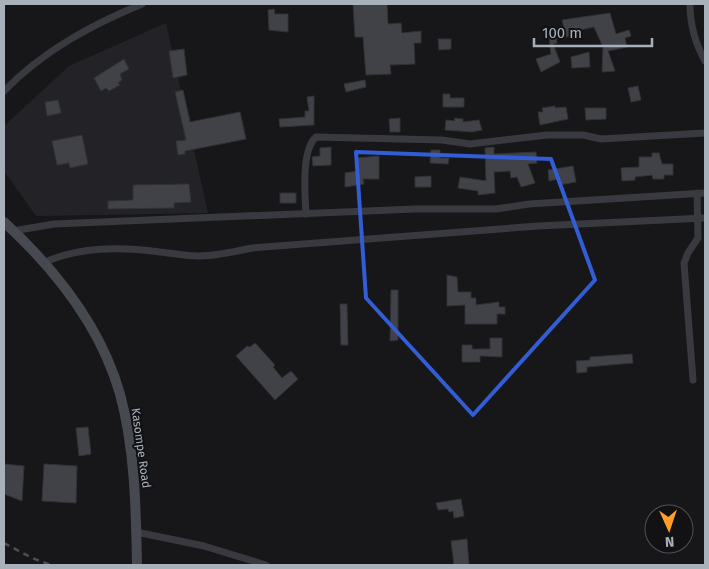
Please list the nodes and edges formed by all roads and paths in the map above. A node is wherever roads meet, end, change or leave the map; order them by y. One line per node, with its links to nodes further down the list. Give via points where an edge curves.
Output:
1 (142, 4): 4 (street, via 101,21 56,48)
2 (690, 4): 3 (street, via 697,46)
3 (705, 61)
4 (5, 86)
5 (705, 133): 8 (street, via 601,139 583,135 547,135 470,144 442,140 316,137 311,141 305,169)
6 (697, 193): 7 (street); 8 (street, via 538,203 496,209 424,208); 9 (street)
7 (705, 193)
8 (306, 214): 11 (street, via 54,224)
9 (702, 219): 12 (street, via 538,226 252,248 205,256 122,248 98,249 58,256); 13 (street, via 698,238 684,263)
10 (4, 222): 11 (street, Kasompe Road)
11 (13, 231): 12 (street, Kasompe Road)
12 (43, 263): 14 (street, Kasompe Road, via 84,316 108,361 120,394 128,431)
13 (693, 380)
14 (136, 532): 15 (street, Kasompe Road); 16 (street, via 204,546)
15 (137, 565)
16 (266, 565)

